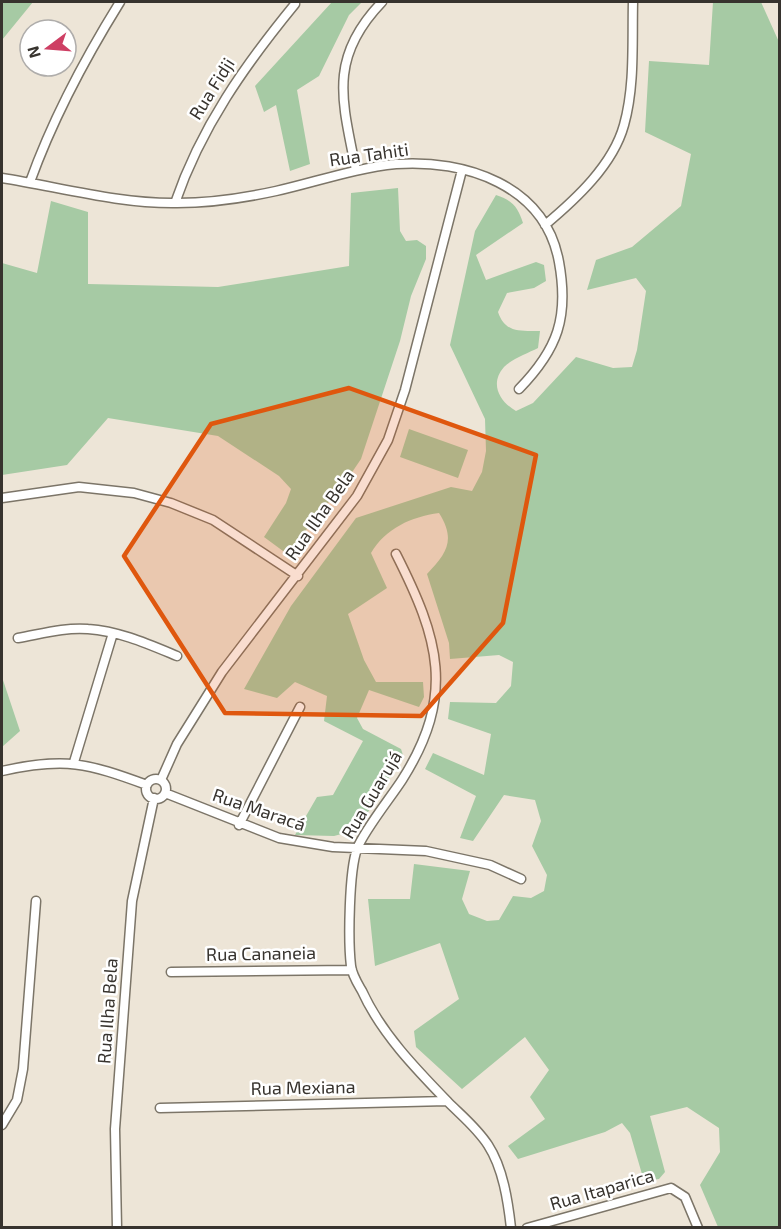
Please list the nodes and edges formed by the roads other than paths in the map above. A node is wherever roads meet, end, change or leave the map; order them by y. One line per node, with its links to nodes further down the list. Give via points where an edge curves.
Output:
1 (120, 2): 8 (street, via 53,120)
2 (382, 2): 5 (street, via 360,25 345,63 343,83)
3 (633, 2): 10 (street, via 631,87 624,126 612,152 588,184)
4 (295, 4): 9 (street, Rua Fidji, via 231,87 199,142)
5 (356, 170): 6 (street, Rua Tahiti, via 396,164); 9 (street, Rua Tahiti, via 266,193)
6 (462, 170): 10 (street, Rua Tahiti, via 509,186 528,202); 14 (street, Rua Ilha Bela, via 405,390 388,440 357,496)
7 (2, 178): 8 (street, Rua Tahiti)
8 (30, 182): 9 (street, Rua Tahiti)
9 (175, 203)
10 (545, 225): 11 (street, Rua Tahiti, via 558,253 563,312 548,354)
11 (519, 389)
12 (2, 498): 14 (street, via 79,487 134,493 213,519)
13 (396, 554): 26 (street, Rua Guarujá, via 432,641 435,706 404,777)
14 (298, 576): 21 (street, Rua Ilha Bela, via 222,672 177,744)
15 (112, 633): 16 (street, via 66,629); 17 (street); 19 (street)
16 (18, 638)
17 (177, 656)
18 (300, 707): 25 (street)
19 (74, 762): 20 (street); 22 (street)
20 (2, 771)
21 (161, 780): 22 (street, via 154,779); 23 (street)
22 (147, 785): 24 (street, via 147,792)
23 (165, 793): 24 (street); 25 (street, Rua Maracá)
24 (154, 798): 34 (street, Rua Ilha Bela, via 132,901 115,1129)
25 (240, 825): 26 (street, Rua Maracá, via 290,840)
26 (357, 849): 27 (street, Rua Maracá, via 395,848 459,856); 29 (street, Rua Guarujá, via 351,913)
27 (521, 879)
28 (36, 901): 33 (street, via 23,1069 17,1100)
29 (352, 970): 30 (street, Rua Cananeia); 31 (street, Rua Guarujá, via 380,1025)
30 (171, 972)
31 (447, 1101): 32 (street, Rua Mexiana); 35 (street, Rua Guarujá, via 490,1147)
32 (160, 1108)
33 (2, 1125)
34 (117, 1227)
35 (511, 1227)
36 (527, 1227): 37 (street, Rua Itaparica, via 670,1188 685,1197)
37 (698, 1227)

